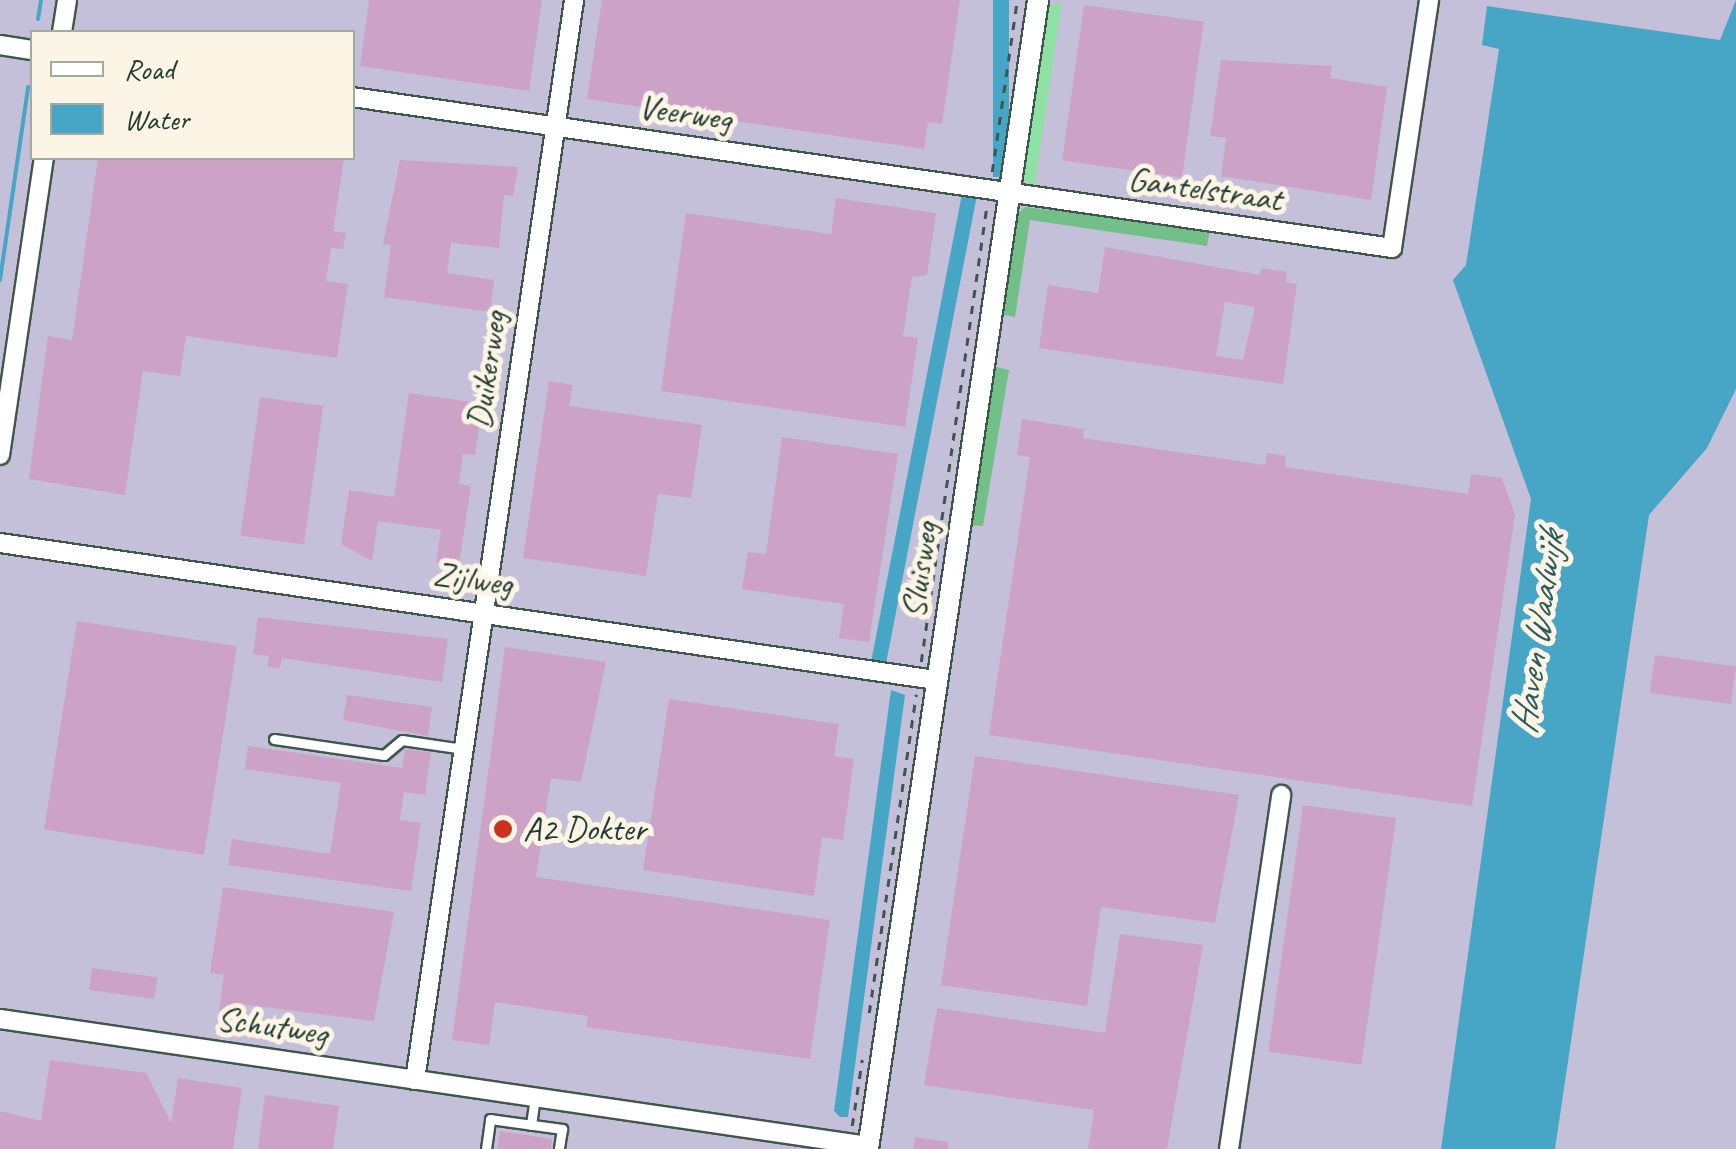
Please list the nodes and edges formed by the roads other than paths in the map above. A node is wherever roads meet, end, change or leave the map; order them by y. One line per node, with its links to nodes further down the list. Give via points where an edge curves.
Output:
1 (67, 0): 5 (street)
2 (574, 0): 9 (street, Duikerweg)
3 (1038, 0): 11 (street, Sluisweg)
4 (1430, 0): 11 (street, Gantelstraat, via 1392,248)
5 (62, 30)
6 (0, 46): 7 (street)
7 (30, 50)
8 (355, 97): 9 (street, Veerweg)
9 (555, 126): 11 (street, Veerweg); 14 (street, Duikerweg)
10 (44, 160): 12 (street)
11 (998, 192): 15 (street, Sluisweg)
12 (0, 454)
13 (0, 543): 14 (street, Zijlweg)
14 (484, 614): 15 (street, Zijlweg); 17 (street, Duikerweg)
15 (927, 678): 23 (street, Sluisweg)
16 (274, 739): 17 (lane, via 384,755 402,740)
17 (464, 749): 20 (street, Duikerweg)
18 (1281, 796): 26 (street)
19 (0, 1020): 20 (street, Schutweg)
20 (415, 1080): 21 (street, Schutweg)
21 (535, 1096): 22 (lane); 23 (street, Schutweg)
22 (532, 1124): 24 (lane, via 490,1119); 25 (lane, via 562,1129)
23 (862, 1146)
24 (486, 1149)
25 (560, 1149)
26 (1228, 1149)

